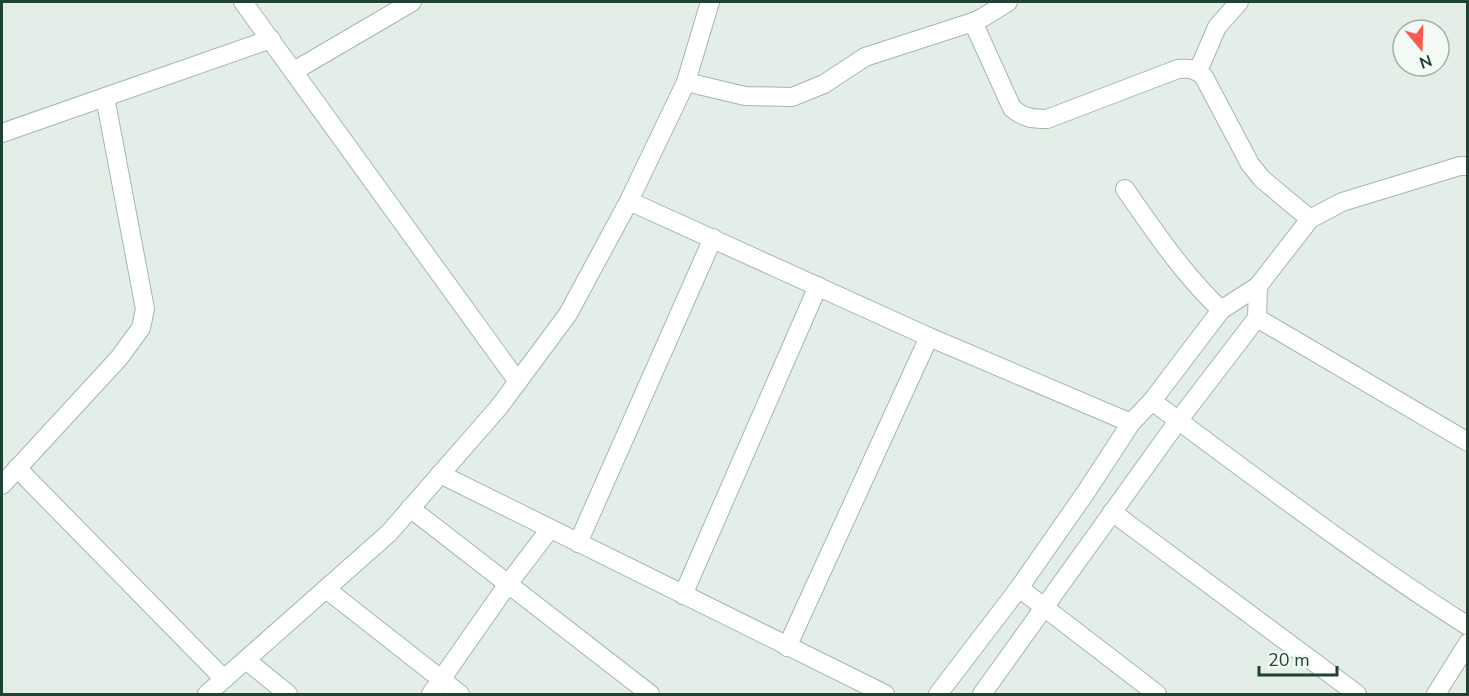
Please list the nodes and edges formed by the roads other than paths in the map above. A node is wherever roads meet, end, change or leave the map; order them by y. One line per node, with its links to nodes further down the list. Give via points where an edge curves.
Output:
1 (243, 2): 7 (street)
2 (412, 2): 8 (street)
3 (710, 2): 10 (street)
4 (1008, 2): 6 (street)
5 (1239, 2): 9 (street, via 1217,27)
6 (973, 22): 9 (street, via 1012,108 1032,119 1047,119 1178,69); 10 (street, via 865,57 824,84 792,97 745,96)
7 (270, 39): 8 (street); 11 (street)
8 (294, 71): 23 (street)
9 (1198, 71): 16 (street, via 1250,164)
10 (686, 82): 15 (street)
11 (105, 97): 12 (street); 28 (street, via 145,309 141,328 119,358)
12 (2, 133)
13 (1465, 164): 16 (street, via 1342,202)
14 (1125, 189): 20 (street, via 1174,260)
15 (629, 201): 17 (street); 23 (street, via 568,314)
16 (1310, 219): 19 (street)
17 (712, 238): 18 (street); 34 (street)
18 (818, 286): 22 (street); 38 (street)
19 (1258, 286): 20 (street); 21 (street)
20 (1221, 310): 24 (street)
21 (1257, 318): 25 (street); 27 (street)
22 (929, 337): 26 (street); 42 (street)
23 (518, 382): 29 (street)
24 (1152, 401): 25 (street); 26 (street)
25 (1178, 421): 32 (street); 40 (street, via 1329,533)
26 (1131, 423): 36 (street)
27 (1467, 442)
28 (17, 468): 30 (street); 44 (street)
29 (440, 474): 31 (street); 33 (street)
30 (2, 485)
31 (410, 508): 35 (street); 37 (street)
32 (1112, 512): 39 (street); 54 (street)
33 (550, 529): 34 (street); 35 (street)
34 (578, 543): 38 (street)
35 (508, 584): 45 (street); 50 (street)
36 (1019, 588): 39 (street); 46 (street)
37 (326, 589): 43 (street); 45 (street)
38 (683, 595): 42 (street)
39 (1043, 608): 52 (street); 53 (street)
40 (1467, 626)
41 (1467, 643): 55 (street)
42 (787, 647): 51 (street)
43 (246, 660): 44 (street); 48 (street)
44 (224, 679): 47 (street)
45 (436, 687): 49 (street)
46 (947, 692)
47 (207, 694)
48 (288, 694)
49 (460, 694)
50 (650, 694)
51 (885, 694)
52 (982, 694)
53 (1157, 694)
54 (1357, 694)
55 (1436, 694)

